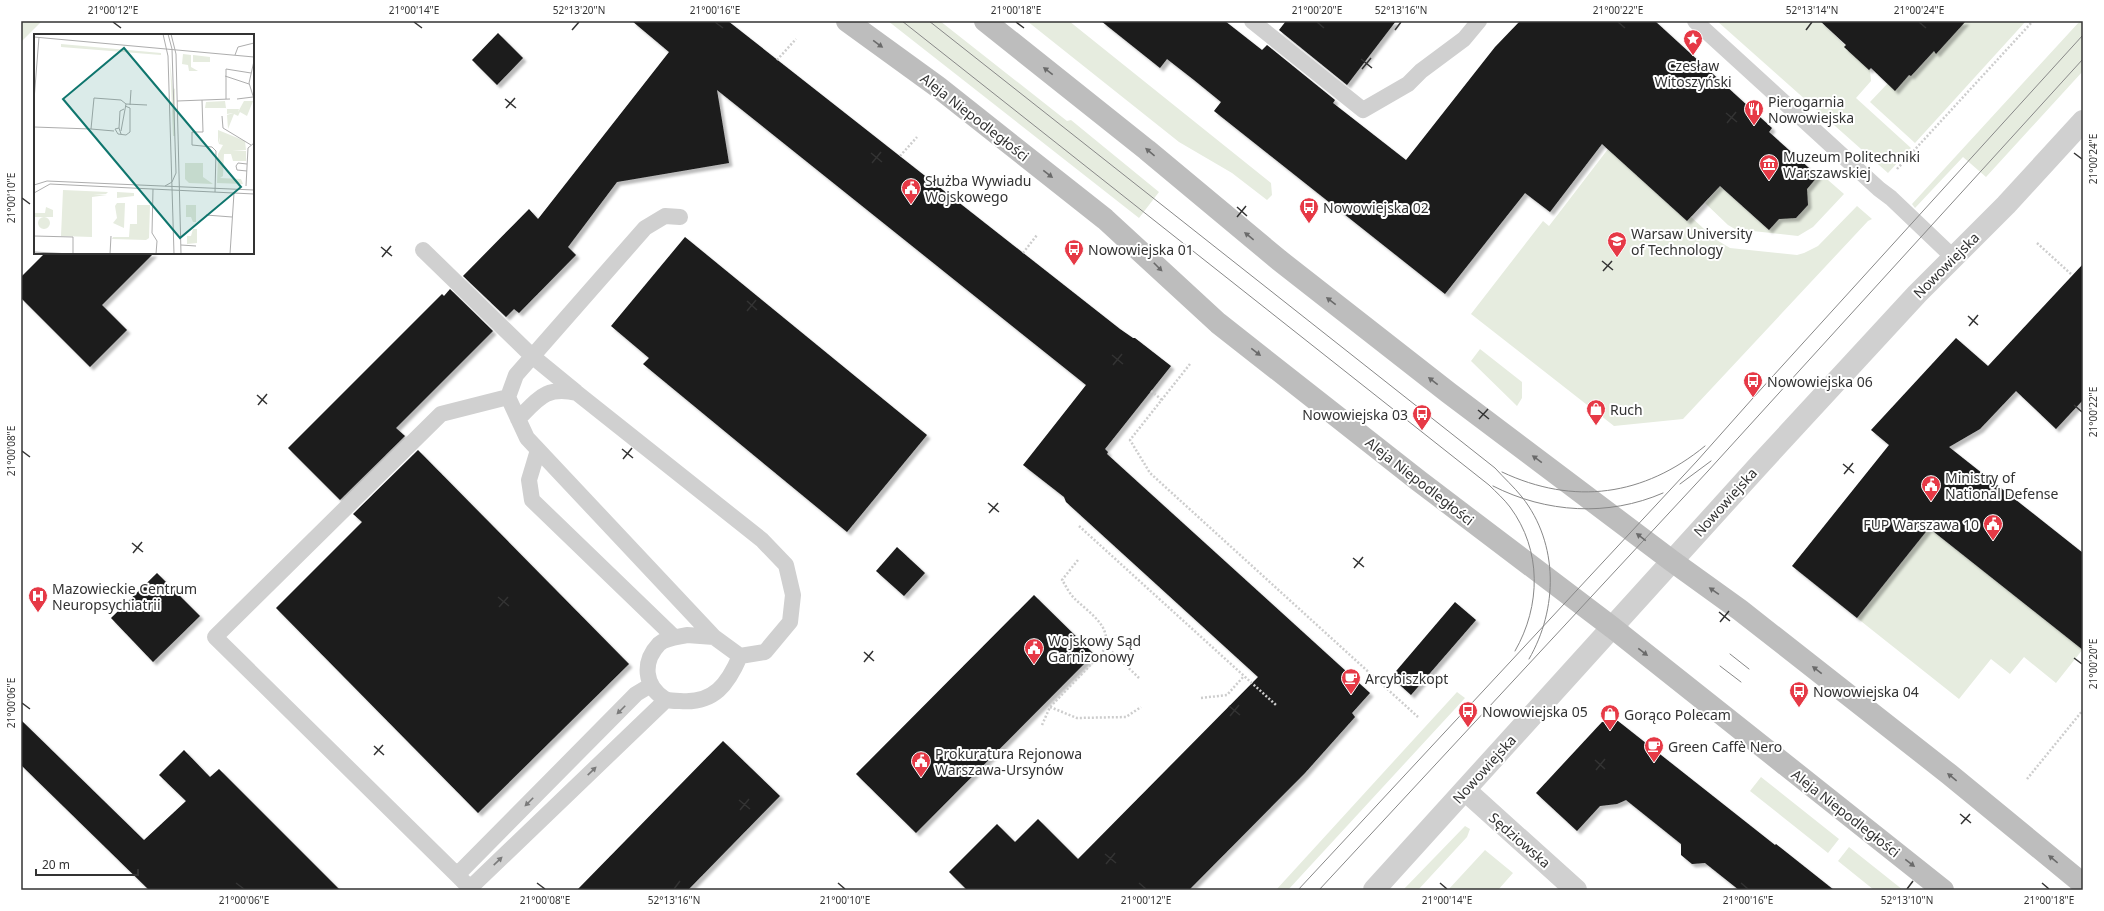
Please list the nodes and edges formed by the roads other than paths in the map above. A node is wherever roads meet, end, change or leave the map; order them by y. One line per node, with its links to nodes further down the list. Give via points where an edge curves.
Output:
1 (847, 21): 16 (main road, Aleja Niepodległości, one-way to 16, via 938,87 1105,219 1218,323 1419,482)
2 (985, 21): 15 (main road, one-way to 2, via 1449,393 1286,265 1148,150)
3 (1252, 21): 4 (lane, via 1363,110 1408,84 1464,39)
4 (1479, 21)
5 (1695, 21): 9 (lane)
6 (2083, 121): 9 (street, Nowowiejska)
7 (680, 217): 10 (lane, via 665,216 645,228)
8 (423, 250): 10 (lane)
9 (1954, 258): 15 (street, Nowowiejska, via 1916,294)
10 (532, 356): 11 (lane); 12 (lane, via 516,375)
11 (577, 394): 13 (lane, via 560,390 541,396); 19 (lane, via 762,540 786,565 793,595 790,622 765,652)
12 (508, 397): 13 (lane); 23 (lane, via 441,414 215,637)
13 (518, 419): 14 (lane, via 526,438)
14 (538, 450): 17 (lane, via 529,480 532,500); 18 (lane)
15 (1672, 561): 16 (street, Nowowiejska); 24 (main road, one-way to 15, via 1762,626)
16 (1613, 628): 22 (street, Nowowiejska); 28 (main road, Aleja Niepodległości, one-way to 28)
17 (674, 637): 18 (lane); 20 (lane, via 659,644 649,660 647,675)
18 (714, 637): 19 (lane)
19 (740, 656): 21 (lane, via 731,677 716,694 691,702)
20 (651, 686): 21 (lane); 23 (lane, one-way to 23, via 636,694)
21 (666, 700): 25 (lane, one-way to 21)
22 (1465, 790): 26 (street, Nowowiejska); 27 (street, Sędziowska)
23 (457, 875): 25 (lane)
24 (2083, 884)
25 (469, 889)
26 (1374, 890)
27 (1576, 890)
28 (1943, 890)

